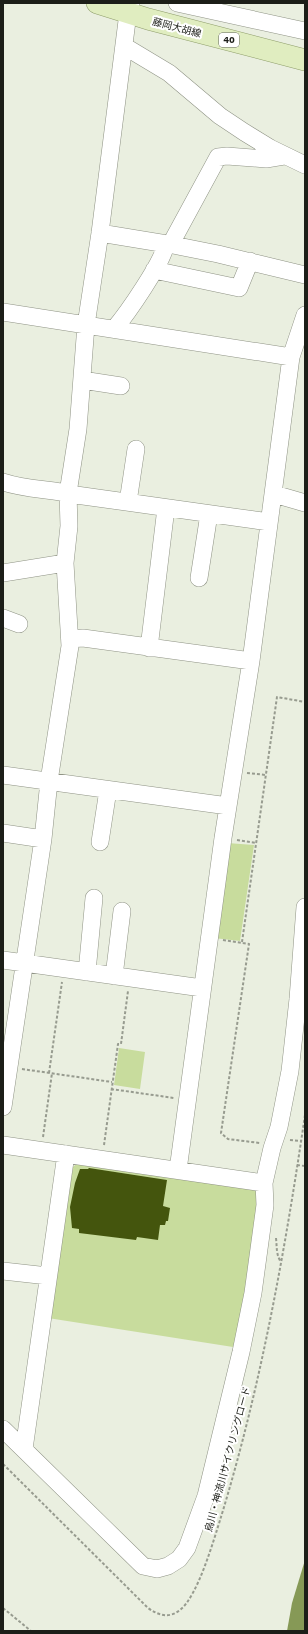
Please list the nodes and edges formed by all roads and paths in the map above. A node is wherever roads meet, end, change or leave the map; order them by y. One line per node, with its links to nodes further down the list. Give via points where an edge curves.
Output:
1 (97, 3): 3 (main road, 藤岡大胡線 / 40)
2 (177, 3): 4 (street)
3 (129, 8): 5 (street); 6 (main road, 藤岡大胡線 / 40)
4 (305, 31)
5 (124, 46): 7 (street, via 169,73 220,116); 9 (street)
6 (305, 60)
7 (284, 156): 8 (street); 10 (street, via 266,159 218,157)
8 (305, 165)
9 (100, 234): 10 (street); 16 (street)
10 (169, 244): 11 (street); 12 (street)
11 (250, 261): 12 (street, via 239,288); 13 (street)
12 (154, 270): 17 (street)
13 (305, 276)
14 (3, 312): 16 (street)
15 (305, 315): 18 (street)
16 (86, 325): 17 (street); 19 (street)
17 (114, 330): 18 (street)
18 (291, 357): 24 (street)
19 (82, 380): 20 (street); 23 (street, via 78,429)
20 (121, 386)
21 (136, 449): 25 (street)
22 (3, 482): 23 (street, via 25,488 60,490)
23 (68, 493): 25 (street); 30 (street)
24 (274, 494): 26 (street); 29 (street)
25 (128, 502): 27 (street)
26 (305, 503)
27 (166, 508): 28 (street); 36 (street)
28 (209, 514): 29 (street); 32 (street)
29 (269, 522): 37 (street)
30 (64, 563): 31 (street); 35 (street)
31 (3, 573)
32 (199, 578)
33 (3, 618): 34 (street)
34 (19, 624)
35 (70, 639): 36 (street, via 83,638); 42 (street)
36 (149, 648): 37 (street)
37 (251, 661): 39 (street)
38 (305, 702): 41 (path, via 277,697)
39 (233, 771): 41 (path); 44 (street)
40 (3, 774): 42 (street)
41 (266, 775): 49 (path)
42 (49, 781): 43 (street); 46 (street)
43 (108, 790): 44 (street); 48 (street)
44 (228, 806): 47 (street)
45 (3, 834): 46 (street)
46 (43, 838): 56 (street)
47 (223, 838): 49 (path); 53 (street)
48 (100, 842)
49 (256, 843): 54 (path)
50 (94, 898): 58 (street)
51 (305, 906): 70 (street, via 290,1071)
52 (122, 911): 59 (street)
53 (209, 938): 54 (path); 60 (street)
54 (242, 942): 70 (path, via 249,944 221,1133 228,1139)
55 (3, 960): 56 (street)
56 (24, 964): 57 (street); 66 (street)
57 (63, 969): 58 (street); 62 (path)
58 (87, 972): 59 (street)
59 (122, 977): 60 (street); 63 (path, via 121,1044 118,1044)
60 (202, 988): 65 (street)
61 (17, 1068): 62 (path)
62 (50, 1073): 63 (path); 72 (path)
63 (112, 1082): 64 (path)
64 (111, 1089): 65 (path); 74 (path)
65 (187, 1100): 77 (street)
66 (3, 1107)
67 (305, 1115): 69 (path, 烏川・神流川サイクリングロード)
68 (298, 1141): 69 (path)
69 (301, 1141): 75 (path, 烏川・神流川サイクリングロード)
70 (273, 1144): 78 (street)
71 (3, 1145): 72 (street)
72 (41, 1151): 73 (street)
73 (66, 1154): 74 (street); 80 (street)
74 (102, 1159): 77 (street)
75 (297, 1165): 76 (path); 83 (path, 烏川・神流川サイクリングロード, via 280,1273 233,1478 212,1546 198,1581 181,1609 165,1616 148,1608)
76 (305, 1166)
77 (178, 1170): 78 (street)
78 (264, 1183): 82 (street, via 264,1205 253,1293 240,1352 206,1496 187,1548 179,1559 157,1569 144,1566)
79 (3, 1270): 80 (street)
80 (48, 1276): 82 (street)
81 (3, 1429): 82 (street)
82 (24, 1449)
83 (3, 1464)
84 (3, 1608): 85 (path)
85 (31, 1631)

